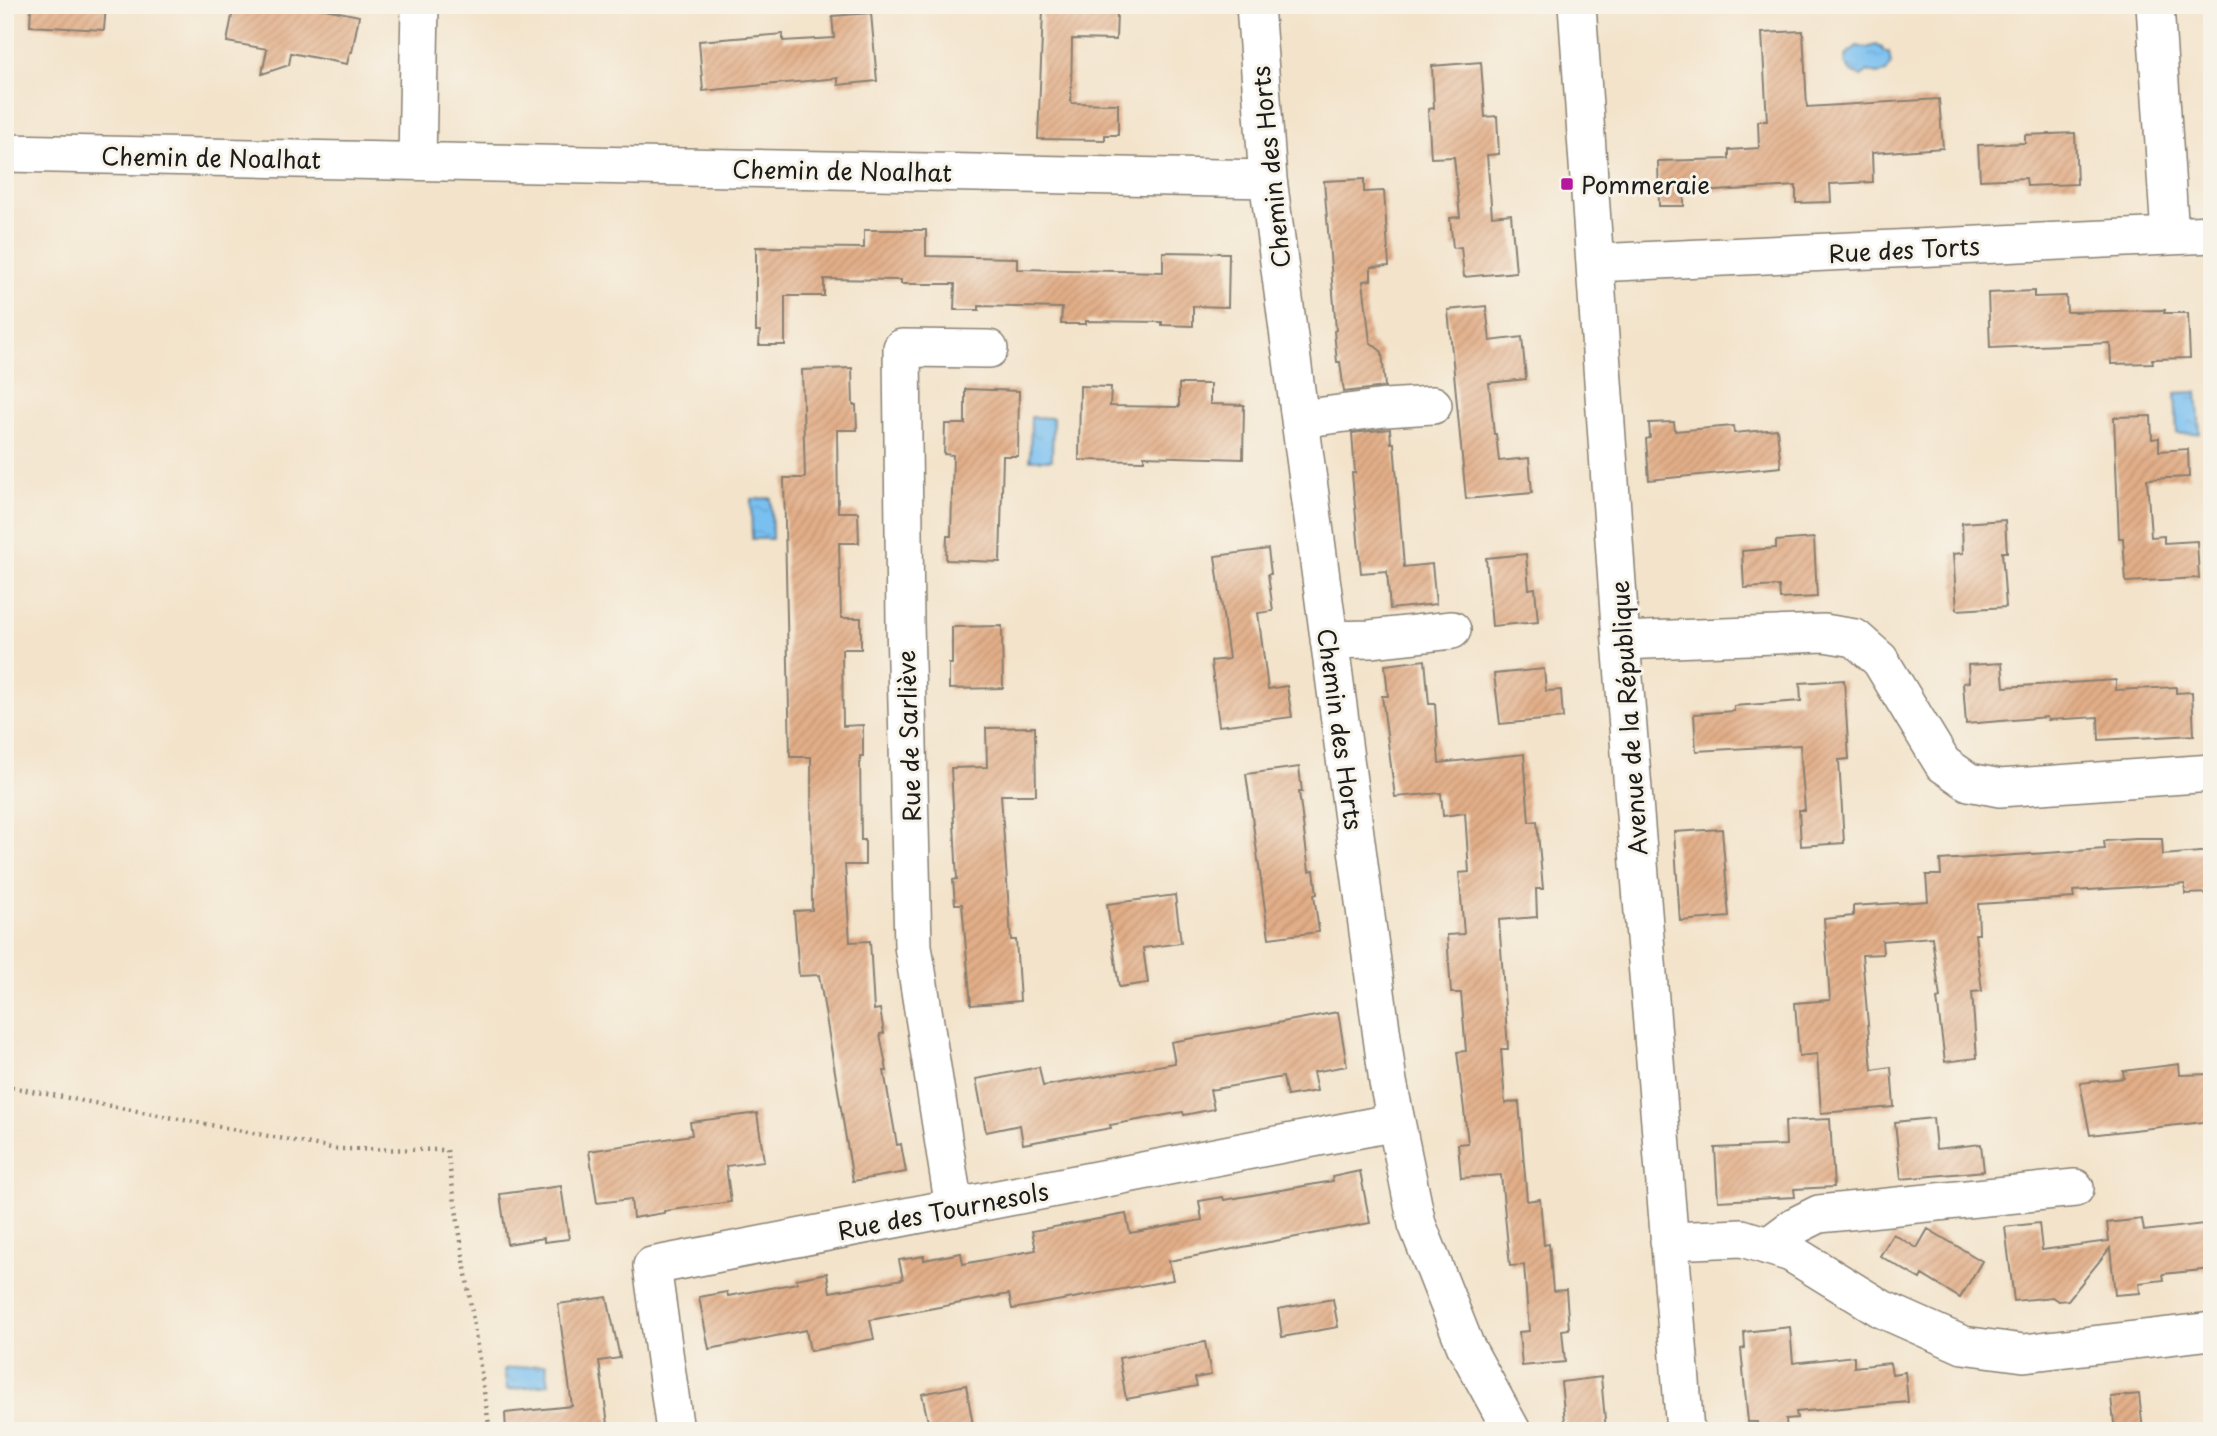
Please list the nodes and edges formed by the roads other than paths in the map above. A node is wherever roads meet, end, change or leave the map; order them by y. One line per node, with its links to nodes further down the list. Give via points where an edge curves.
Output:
1 (420, 5): 6 (street)
2 (1255, 5): 7 (street, Chemin des Horts)
3 (1577, 5): 10 (street, Avenue de la République)
4 (2155, 5): 9 (street)
5 (5, 153): 6 (street, Chemin de Noalhat)
6 (417, 161): 7 (street, Chemin de Noalhat)
7 (1268, 179): 13 (street, Chemin des Horts)
8 (2212, 234): 9 (street, Rue des Torts)
9 (2170, 236): 10 (street, Rue des Torts)
10 (1595, 263): 16 (street, Avenue de la République)
11 (989, 349): 20 (street, Rue de Sarliève, via 902,348 914,946)
12 (1433, 405): 13 (street)
13 (1300, 419): 15 (street, Chemin des Horts)
14 (1452, 630): 15 (street)
15 (1329, 640): 18 (street, Chemin des Horts)
16 (1621, 642): 17 (street, via 1824,633 1856,638 1880,660 1944,764 1969,782 2000,788); 21 (street, Avenue de la République)
17 (2212, 773)
18 (1396, 1122): 20 (street, Rue des Tournesols); 25 (street, Chemin des Horts, via 1417,1224 1465,1345)
19 (2075, 1188): 22 (street, via 1819,1214)
20 (954, 1208): 24 (street, Rue des Tournesols, via 652,1266)
21 (1669, 1241): 22 (street, via 1742,1238); 26 (street, Avenue de la République)
22 (1768, 1246): 23 (street, via 1791,1253 1882,1309 1963,1345 2024,1353)
23 (2212, 1331)
24 (675, 1431)
25 (1512, 1431)
26 (1685, 1431)

